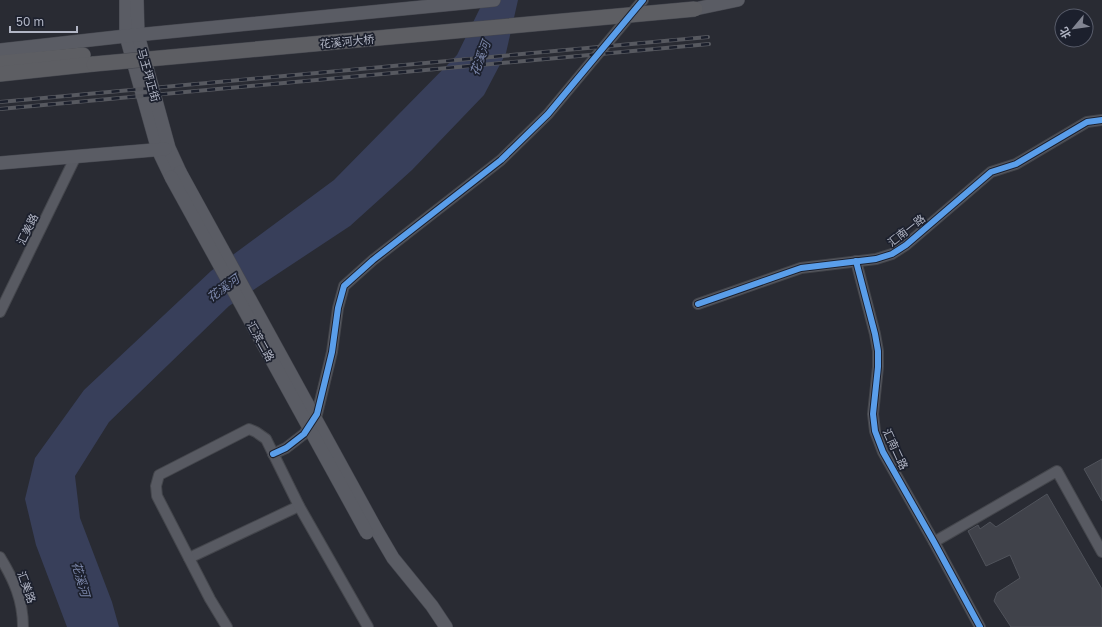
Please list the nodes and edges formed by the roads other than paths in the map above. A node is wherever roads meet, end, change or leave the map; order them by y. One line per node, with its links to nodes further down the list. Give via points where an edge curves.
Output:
1 (126, 0): 7 (main road, 马王坪正街)
2 (137, 0): 7 (main road, 马王坪正街)
3 (494, 0): 7 (main road)
4 (643, 0): 19 (street, via 548,114 506,155 344,286 317,414 304,434 286,448)
5 (738, 0): 6 (main road)
6 (693, 4): 9 (highway, 花溪河大桥)
7 (132, 36): 8 (main road); 13 (main road, 马王坪正街)
8 (0, 50)
9 (94, 59): 10 (highway); 11 (highway, 花溪河大桥)
10 (0, 63)
11 (0, 74)
12 (1102, 120): 16 (street, 汇南一路, via 1088,122 1016,164 991,172 892,254)
13 (164, 149): 14 (main road); 28 (main road, 汇滨二路, bridge, via 372,531 432,606)
14 (76, 156): 15 (main road); 18 (street, 汇美路)
15 (0, 163)
16 (856, 262): 17 (street, 汇南一路, via 801,268); 21 (street, 汇南二路, via 878,352 873,414 876,431 883,452)
17 (698, 304)
18 (0, 312)
19 (273, 454): 20 (street); 24 (street, via 266,440 249,428 159,475 157,496)
20 (299, 506): 24 (street); 27 (street)
21 (934, 542): 22 (street, via 1057,471); 29 (street, 汇南二路)
22 (1102, 552)
23 (0, 557): 25 (street, 汇美路, via 17,590 23,611)
24 (189, 558): 26 (street)
25 (23, 627)
26 (227, 627)
27 (368, 627)
28 (442, 627)
29 (980, 627)

